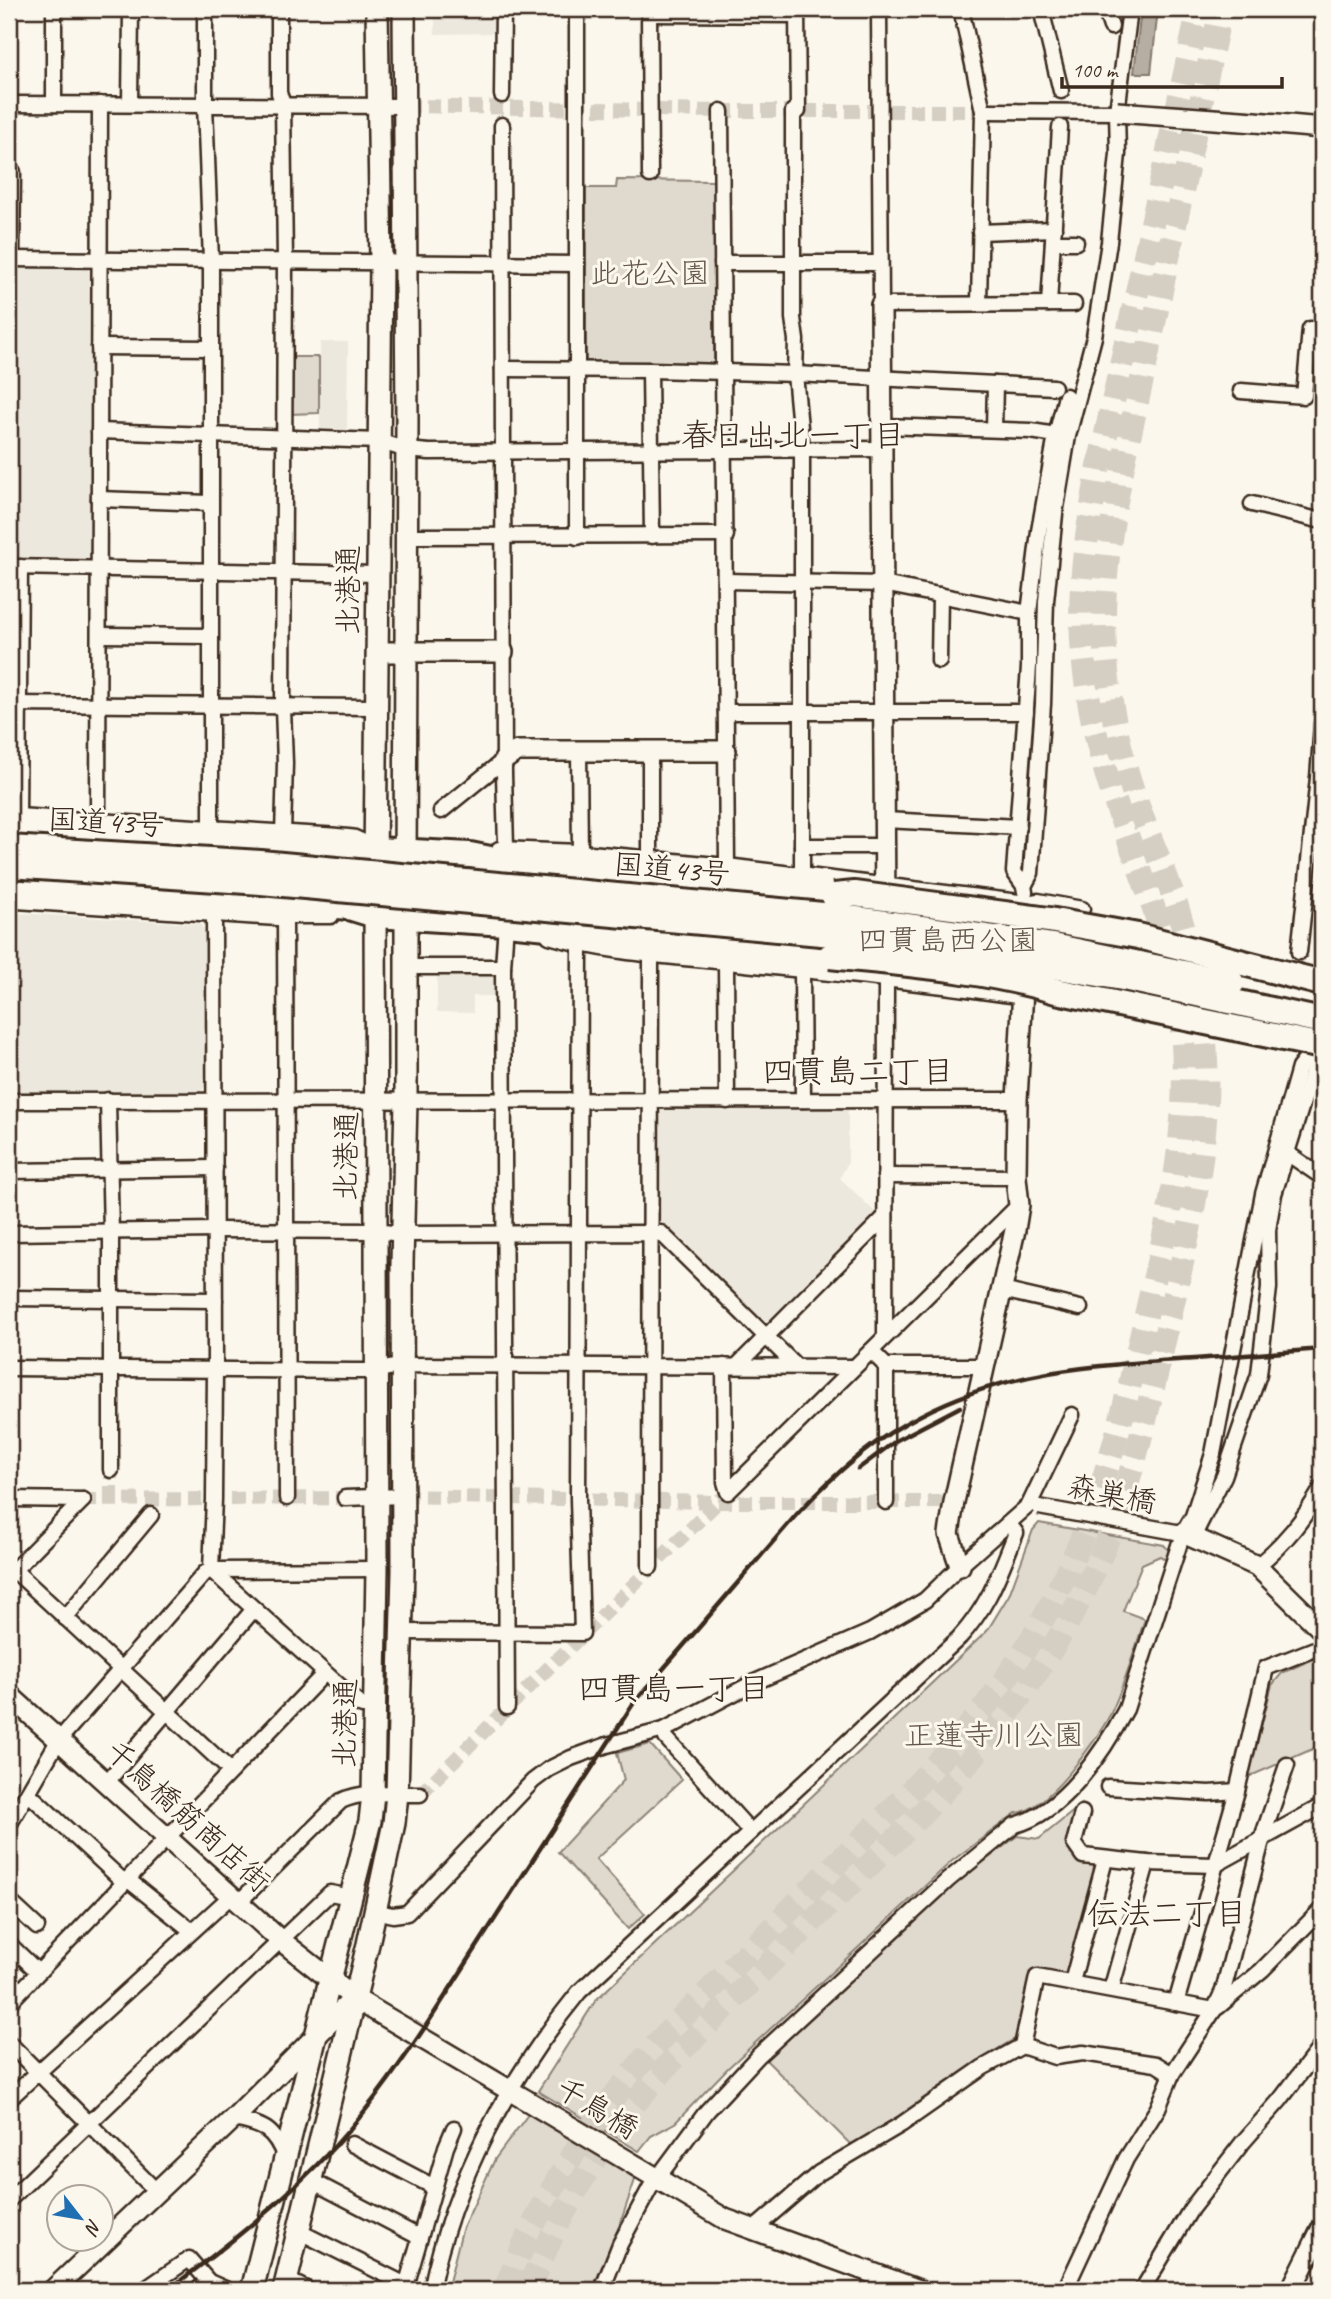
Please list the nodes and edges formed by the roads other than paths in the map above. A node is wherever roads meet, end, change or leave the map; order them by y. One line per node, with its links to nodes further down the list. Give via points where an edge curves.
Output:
1 (54, 9): 20 (street)
2 (131, 9): 22 (street)
3 (205, 9): 24 (street)
4 (279, 9): 23 (street, via 279,93)
5 (377, 9): 25 (main road, 北港通)
6 (404, 9): 26 (main road, 北港通)
7 (503, 9): 18 (street)
8 (577, 9): 47 (street)
9 (879, 9): 46 (street)
10 (961, 9): 28 (street)
11 (1041, 9): 17 (street)
12 (1105, 9): 16 (street)
13 (1130, 9): 29 (street)
14 (649, 11): 15 (street); 34 (street)
15 (797, 12): 45 (street)
16 (1111, 27)
17 (1061, 91)
18 (502, 95)
19 (9, 104): 20 (street)
20 (54, 104): 21 (street)
21 (100, 104): 22 (street); 39 (street)
22 (130, 104): 24 (street)
23 (283, 104): 24 (street); 25 (street); 41 (street)
24 (205, 105): 40 (street)
25 (379, 106): 26 (street); 42 (main road, 北港通)
26 (405, 106): 43 (main road, 北港通)
27 (721, 111): 44 (street)
28 (983, 111): 29 (street); 35 (street)
29 (1117, 113): 32 (street, bridge); 139 (street, via 1118,155 1109,242 1094,337 1068,436 1055,514 1031,873)
30 (502, 125): 48 (street)
31 (1060, 127): 36 (street)
32 (1322, 128)
33 (13, 172): 38 (street)
34 (650, 175)
35 (980, 232): 36 (street); 49 (street)
36 (1054, 235): 37 (street); 50 (street)
37 (1076, 242)
38 (10, 259): 39 (street)
39 (98, 261): 40 (street); 54 (street)
40 (211, 261): 41 (street); 55 (street)
41 (285, 261): 42 (street); 69 (street)
42 (381, 263): 43 (street); 70 (main road, 北港通)
43 (405, 263): 48 (street); 73 (main road, 北港通)
44 (722, 263): 45 (street); 59 (street)
45 (793, 263): 46 (street); 60 (street)
46 (880, 263): 52 (street)
47 (578, 264): 48 (street); 58 (street)
48 (504, 265): 56 (street)
49 (979, 304): 50 (street); 52 (street)
50 (1049, 304): 51 (street)
51 (1074, 304)
52 (881, 305): 61 (street)
53 (1322, 330): 63 (street, via 1310,329 1304,396)
54 (99, 347): 55 (street); 66 (street)
55 (209, 348): 67 (street)
56 (503, 369): 58 (street); 76 (street)
57 (650, 369): 58 (street); 59 (street); 74 (street)
58 (577, 371): 77 (street)
59 (722, 372): 60 (street); 75 (street)
60 (795, 374): 61 (street); 71 (street)
61 (882, 378): 62 (street); 64 (street)
62 (995, 384): 65 (street); 68 (street, via 1060,392)
63 (1241, 391)
64 (883, 426): 65 (street); 72 (street)
65 (994, 429): 68 (street)
66 (99, 431): 67 (street); 78 (street)
67 (210, 435): 69 (street); 79 (street)
68 (1056, 435): 96 (street)
69 (285, 438): 70 (street); 90 (street)
70 (378, 441): 73 (street); 91 (main road, 北港通)
71 (802, 449): 72 (street); 75 (street); 93 (street)
72 (884, 449): 94 (street)
73 (407, 450): 76 (street); 83 (main road, 北港通)
74 (651, 450): 75 (street); 77 (street); 85 (street)
75 (725, 450): 82 (street)
76 (503, 451): 77 (street); 84 (street)
77 (578, 451): 86 (street)
78 (99, 499): 79 (street); 88 (street)
79 (209, 503): 89 (street)
80 (1252, 504): 81 (street)
81 (1322, 521)
82 (726, 535): 85 (street); 92 (street)
83 (407, 536): 84 (street); 100 (main road, 北港通)
84 (503, 536): 86 (street); 101 (street)
85 (652, 536): 86 (street)
86 (578, 537)
87 (14, 567): 88 (street); 103 (street)
88 (99, 568): 89 (street); 97 (street)
89 (211, 570): 90 (street); 98 (street)
90 (283, 573): 91 (street); 107 (street)
91 (378, 574): 99 (main road, 北港通)
92 (726, 580): 93 (street); 108 (street)
93 (802, 580): 94 (street); 110 (street)
94 (883, 583): 95 (street); 111 (street)
95 (940, 595): 96 (street); 102 (street)
96 (1029, 613): 109 (street)
97 (100, 635): 98 (street); 104 (street)
98 (210, 636): 105 (street)
99 (377, 652): 100 (street); 106 (main road, 北港通)
100 (405, 652): 101 (street); 130 (main road, 北港通)
101 (503, 652): 116 (street)
102 (939, 661)
103 (14, 704): 104 (street); 120 (street)
104 (100, 705): 105 (street); 121 (street)
105 (211, 706): 107 (street); 123 (street)
106 (375, 707): 107 (street); 129 (main road, 北港通)
107 (283, 708): 124 (street)
108 (726, 712): 110 (street); 115 (street)
109 (1026, 712): 111 (street); 122 (street)
110 (802, 713): 111 (street); 125 (street)
111 (884, 714): 119 (street)
112 (1322, 724): 117 (street)
113 (579, 751): 114 (street); 116 (street, via 517,751); 133 (street)
114 (650, 751): 115 (street); 132 (street)
115 (726, 751): 135 (street)
116 (504, 760): 118 (street); 127 (street)
117 (1320, 784): 149 (street)
118 (441, 811)
119 (885, 820): 122 (street); 126 (street)
120 (12, 823): 121 (street); 129 (highway, via 352,854)
121 (98, 824): 123 (street)
122 (1018, 827): 139 (street, via 1014,872)
123 (211, 830): 124 (street)
124 (283, 834): 129 (street, via 353,840)
125 (802, 846): 126 (street); 136 (street)
126 (885, 846): 138 (street)
127 (506, 847): 131 (street); 133 (street)
128 (9, 848): 158 (highway, 国道43号, bridge, via 261,863 834,916 1052,946)
129 (375, 850): 130 (highway); 144 (main road, 北港通)
130 (405, 852): 131 (highway); 146 (main road, 北港通)
131 (470, 855): 133 (highway, via 521,865)
132 (650, 859): 133 (street); 135 (street)
133 (582, 860): 140 (highway)
134 (9, 865): 158 (highway, 国道43号, bridge, via 261,882 832,934)
135 (726, 866): 136 (street)
136 (802, 874): 138 (street)
137 (9, 884): 144 (highway, via 316,904)
138 (885, 885): 139 (street); 155 (street)
139 (1025, 895): 142 (street); 157 (street)
140 (834, 896): 156 (highway, bridge, via 855,894 1049,920 1138,936); 158 (highway, bridge, via 853,904 1100,943)
141 (9, 898): 143 (street)
142 (1082, 909)
143 (214, 911): 145 (street); 169 (street)
144 (375, 915): 145 (street); 146 (highway); 170 (main road, 北港通)
145 (285, 916): 164 (street)
146 (406, 918): 147 (highway); 152 (main road, 北港通)
147 (506, 923): 148 (street); 153 (street); 157 (highway, bridge, via 942,968)
148 (580, 945): 150 (street); 172 (street)
149 (1299, 952)
150 (651, 955): 151 (street); 173 (street)
151 (726, 962): 154 (street); 174 (street)
152 (405, 967): 153 (street); 171 (main road, 北港通)
153 (503, 967): 175 (street)
154 (802, 971): 155 (street); 165 (street)
155 (886, 980): 157 (street); 166 (street)
156 (1322, 982)
157 (1024, 989): 158 (highway, bridge, via 1056,980 1146,995); 162 (highway, bridge, via 1056,991); 167 (street)
158 (1231, 991): 159 (highway, 国道43号); 161 (highway, 国道43号, bridge)
159 (1322, 1004)
160 (1322, 1015): 162 (street)
161 (1322, 1021)
162 (1319, 1049): 176 (street); 228 (street, via 1299,1068 1263,1194 1213,1454)
163 (108, 1100): 168 (street); 169 (street); 178 (street)
164 (287, 1100): 169 (street); 170 (street); 186 (street)
165 (803, 1100): 166 (street); 174 (street)
166 (885, 1100): 167 (street); 180 (street)
167 (1017, 1100): 181 (street)
168 (9, 1101)
169 (215, 1101): 177 (street)
170 (377, 1101): 171 (street); 187 (main road, 北港通)
171 (406, 1101): 175 (street); 190 (main road, 北港通)
172 (579, 1101): 173 (street); 175 (street); 192 (street)
173 (651, 1101): 174 (street); 193 (street)
174 (727, 1101)
175 (505, 1102): 191 (street)
176 (1287, 1153): 182 (street); 228 (street, via 1268,1230 1269,1288 1259,1374 1224,1476)
177 (215, 1167): 178 (street); 185 (street)
178 (109, 1170): 179 (street); 189 (street)
179 (9, 1171)
180 (886, 1176): 181 (street); 184 (street)
181 (1016, 1177): 183 (street)
182 (1322, 1177)
183 (1018, 1205): 194 (street); 200 (street)
184 (885, 1217): 199 (street); 200 (street)
185 (215, 1230): 186 (street); 189 (street); 197 (street)
186 (286, 1231): 187 (street); 214 (street)
187 (374, 1231): 190 (street); 215 (main road, 北港通)
188 (9, 1233): 189 (street)
189 (111, 1233): 196 (street)
190 (402, 1234): 191 (street); 202 (main road, 北港通)
191 (506, 1234): 192 (street); 203 (street)
192 (580, 1234): 193 (street); 204 (street)
193 (650, 1234): 199 (street, via 661,1233); 205 (street)
194 (1002, 1290): 198 (street); 209 (street)
195 (9, 1298): 196 (street)
196 (110, 1300): 197 (street); 212 (street)
197 (215, 1300): 213 (street)
198 (1080, 1308)
199 (766, 1336): 206 (street); 207 (street)
200 (886, 1336): 201 (street)
201 (871, 1351): 208 (street); 210 (street)
202 (403, 1365): 203 (street); 215 (street); 219 (main road, 北港通)
203 (505, 1366): 204 (street); 239 (street)
204 (579, 1366): 205 (street); 239 (street, via 582,1633)
205 (651, 1366): 206 (street); 231 (street)
206 (730, 1366): 207 (street); 210 (street, via 724,1482 728,1492)
207 (796, 1366): 210 (street)
208 (886, 1366): 209 (street); 224 (street)
209 (985, 1366): 229 (street, via 949,1534)
210 (854, 1367)
211 (9, 1368): 212 (street)
212 (110, 1369): 213 (street); 217 (street)
213 (215, 1370): 214 (street); 233 (street)
214 (288, 1370): 215 (street); 221 (street)
215 (375, 1371): 220 (main road, 北港通)
216 (1072, 1415): 225 (street)
217 (111, 1470)
218 (1322, 1488): 230 (street, via 1301,1524)
219 (403, 1496): 220 (street); 238 (main road, 北港通)
220 (376, 1497): 222 (street); 232 (main road, 北港通)
221 (287, 1498)
222 (345, 1498)
223 (9, 1499): 234 (street, via 83,1500)
224 (886, 1502)
225 (1034, 1506): 227 (street); 228 (street, 森巣橋, bridge)
226 (151, 1516): 236 (street)
227 (1009, 1524): 229 (street); 261 (street, via 1016,1533 978,1617)
228 (1184, 1534): 230 (street); 298 (street, via 1126,1709 1084,1772 1052,1805 1028,1822 1015,1825 948,1880 760,2055 707,2111)
229 (960, 1566): 247 (street, via 925,1600 870,1632 755,1682)
230 (1257, 1566): 237 (street)
231 (650, 1567)
232 (377, 1569): 233 (street); 244 (main road, 北港通)
233 (211, 1570): 235 (street); 241 (street)
234 (11, 1573): 236 (street)
235 (254, 1609): 242 (street); 246 (street)
236 (65, 1618): 241 (street)
237 (1322, 1630)
238 (401, 1632): 239 (street); 256 (main road, 北港通)
239 (506, 1634): 245 (street)
240 (1322, 1646): 253 (street, via 1266,1668)
241 (121, 1670): 246 (street); 248 (street)
242 (325, 1673): 244 (street, via 362,1706); 250 (street)
243 (9, 1695): 248 (street, 千鳥橋筋商店街)
244 (376, 1706): 255 (main road, 北港通)
245 (507, 1707)
246 (166, 1712): 250 (street); 251 (street)
247 (664, 1730): 261 (street, via 666,1738); 272 (street, via 607,1745 550,1769 533,1781 407,1913 393,1916)
248 (58, 1741): 251 (street, 千鳥橋筋商店街); 254 (street)
249 (1287, 1765): 263 (street)
250 (231, 1771): 262 (street)
251 (106, 1783): 262 (street, 千鳥橋筋商店街)
252 (1108, 1787): 253 (street)
253 (1237, 1791): 266 (street)
254 (28, 1793): 260 (street); 267 (street)
255 (373, 1794): 256 (street); 268 (main road, 北港通); 269 (street, via 341,1801)
256 (397, 1794): 257 (street); 272 (main road, 北港通)
257 (420, 1794)
258 (1322, 1806): 263 (street)
259 (1082, 1813): 264 (street, via 1074,1843 1083,1856)
260 (9, 1824)
261 (751, 1832): 291 (street, via 579,1992 544,2038)
262 (167, 1837): 267 (street); 269 (street, 千鳥橋筋商店街)
263 (1265, 1838): 266 (street); 284 (street, via 1223,1992)
264 (1105, 1860): 265 (street); 279 (street)
265 (1147, 1863): 266 (street); 280 (street)
266 (1216, 1865): 283 (street)
267 (126, 1880): 274 (street); 277 (street)
268 (351, 1897): 275 (street, via 330,1893); 278 (main road, 北港通)
269 (236, 1899): 274 (street); 275 (street, 千鳥橋筋商店街)
270 (9, 1901): 273 (street)
271 (1322, 1909): 284 (street, via 1262,1970)
272 (374, 1911): 281 (main road, 北港通)
273 (37, 1927)
274 (192, 1931): 289 (street)
275 (279, 1939): 278 (street, 千鳥橋筋商店街); 294 (street)
276 (9, 1944): 277 (street)
277 (37, 1971): 282 (street)
278 (329, 1979): 281 (street, 千鳥橋筋商店街); 285 (main road, 北港通)
279 (1072, 1982): 280 (street); 288 (street, via 1038,1977)
280 (1111, 1990): 283 (street)
281 (354, 1998): 285 (street); 291 (street, 千鳥橋); 299 (main road, 北港通)
282 (9, 2003)
283 (1176, 2003): 284 (street)
284 (1214, 2010): 290 (street)
285 (315, 2036): 293 (street); 297 (main road, 北港通)
286 (9, 2043): 289 (street)
287 (1322, 2045): 319 (street, via 1191,2209)
288 (1022, 2046): 290 (street, via 1055,2057 1083,2053 1156,2064); 304 (street, via 819,2173)
289 (40, 2072): 292 (street); 294 (street)
290 (1172, 2074): 318 (street)
291 (518, 2095): 298 (street, 千鳥橋, bridge); 315 (street, via 488,2128 445,2234)
292 (9, 2099)
293 (233, 2119): 297 (street, via 268,2130 278,2138); 301 (street)
294 (90, 2123): 301 (street); 302 (street)
295 (454, 2128): 300 (street)
296 (352, 2144): 300 (street)
297 (286, 2159): 313 (main road, 北港通)
298 (658, 2177): 304 (street, 千鳥橋, via 725,2219); 316 (street, via 620,2244)
299 (310, 2180): 305 (main road, 北港通); 306 (street)
300 (434, 2187): 306 (street)
301 (157, 2192): 310 (street)
302 (9, 2200)
303 (1322, 2228): 320 (street)
304 (753, 2230): 317 (street, 千鳥橋)
305 (298, 2231): 307 (main road, 北港通); 309 (street)
306 (419, 2237): 309 (street)
307 (285, 2285): 314 (street)
308 (203, 2286): 311 (street, via 189,2259); 312 (street)
309 (406, 2288)
310 (53, 2290)
311 (144, 2290)
312 (227, 2290)
313 (252, 2290)
314 (308, 2290)
315 (431, 2290)
316 (602, 2290)
317 (919, 2290)
318 (1065, 2290)
319 (1142, 2290)
320 (1291, 2290)

